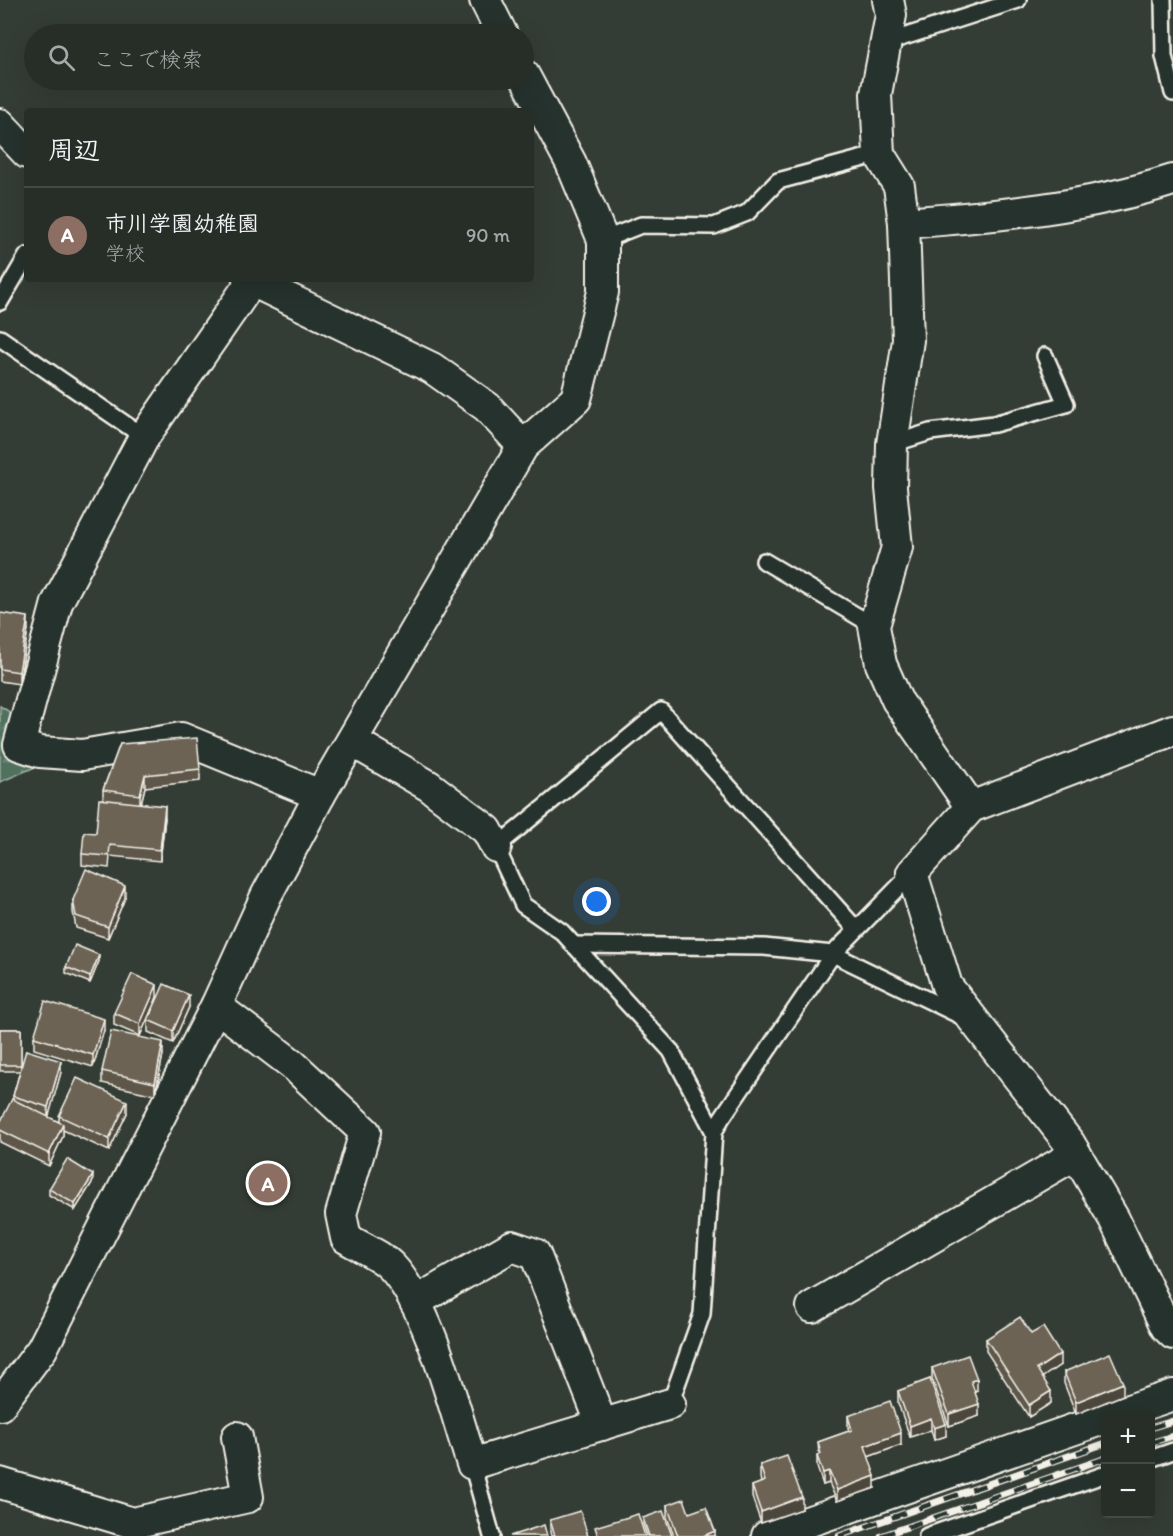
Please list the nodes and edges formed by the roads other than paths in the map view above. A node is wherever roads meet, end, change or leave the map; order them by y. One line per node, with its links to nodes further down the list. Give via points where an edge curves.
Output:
1 (485, 0): 5 (street)
2 (888, 0): 6 (street, via 891,15)
3 (1018, 0): 6 (lane)
4 (1163, 0): 8 (lane, via 1164,56)
5 (497, 24)
6 (885, 43): 11 (street, via 876,94)
7 (532, 90): 14 (street, via 571,163)
8 (1173, 93)
9 (0, 124): 10 (street)
10 (24, 150)
11 (879, 154): 13 (street, via 899,186); 14 (lane, via 778,181 747,213 714,226 640,225)
12 (1173, 180): 13 (street, via 1140,191 1015,214)
13 (904, 223): 22 (street, via 908,340)
14 (603, 240): 23 (street, via 603,292 576,399)
15 (24, 261): 18 (lane)
16 (249, 282): 21 (street)
17 (254, 282): 23 (street, via 432,368 488,407)
18 (0, 303)
19 (0, 338): 21 (lane)
20 (1045, 356): 22 (lane, via 1066,405 994,424 930,432)
21 (144, 437): 28 (street, via 57,603 19,745 40,752 82,755 181,738)
22 (892, 444): 25 (street, via 891,488 897,547)
23 (523, 446): 27 (street)
24 (764, 561): 25 (lane)
25 (874, 626): 29 (street, via 881,664 897,700)
26 (1173, 730): 29 (street)
27 (352, 741): 28 (street); 30 (street, via 429,786 487,830)
28 (320, 795): 35 (street, via 266,896)
29 (971, 807): 31 (street)
30 (496, 847): 32 (lane, via 661,711); 33 (lane, via 523,905 562,932)
31 (912, 873): 32 (lane); 36 (street, via 947,986)
32 (856, 929): 34 (lane)
33 (573, 945): 34 (lane, via 764,947); 37 (lane, via 671,1051)
34 (834, 954): 36 (lane); 37 (lane)
35 (216, 1006): 39 (street, via 292,1064 365,1131 341,1214 346,1238 390,1265); 44 (street, via 42,1349)
36 (973, 1022): 38 (street)
37 (714, 1132): 43 (lane, via 702,1314)
38 (1076, 1154): 40 (street); 41 (street)
39 (415, 1302): 47 (street, via 512,1246 535,1254); 51 (street, via 428,1329)
40 (812, 1307)
41 (1173, 1334)
42 (1173, 1395): 45 (street)
43 (670, 1404): 47 (street)
44 (0, 1405)
45 (1129, 1410)
46 (1101, 1420): 55 (street)
47 (602, 1425): 51 (street)
48 (237, 1437): 53 (street, via 248,1497 133,1522)
49 (1173, 1451): 50 (lane)
50 (1155, 1457)
51 (472, 1464): 54 (lane)
52 (1101, 1476): 56 (lane)
53 (0, 1483)
54 (492, 1536)
55 (767, 1536)
56 (927, 1536)

